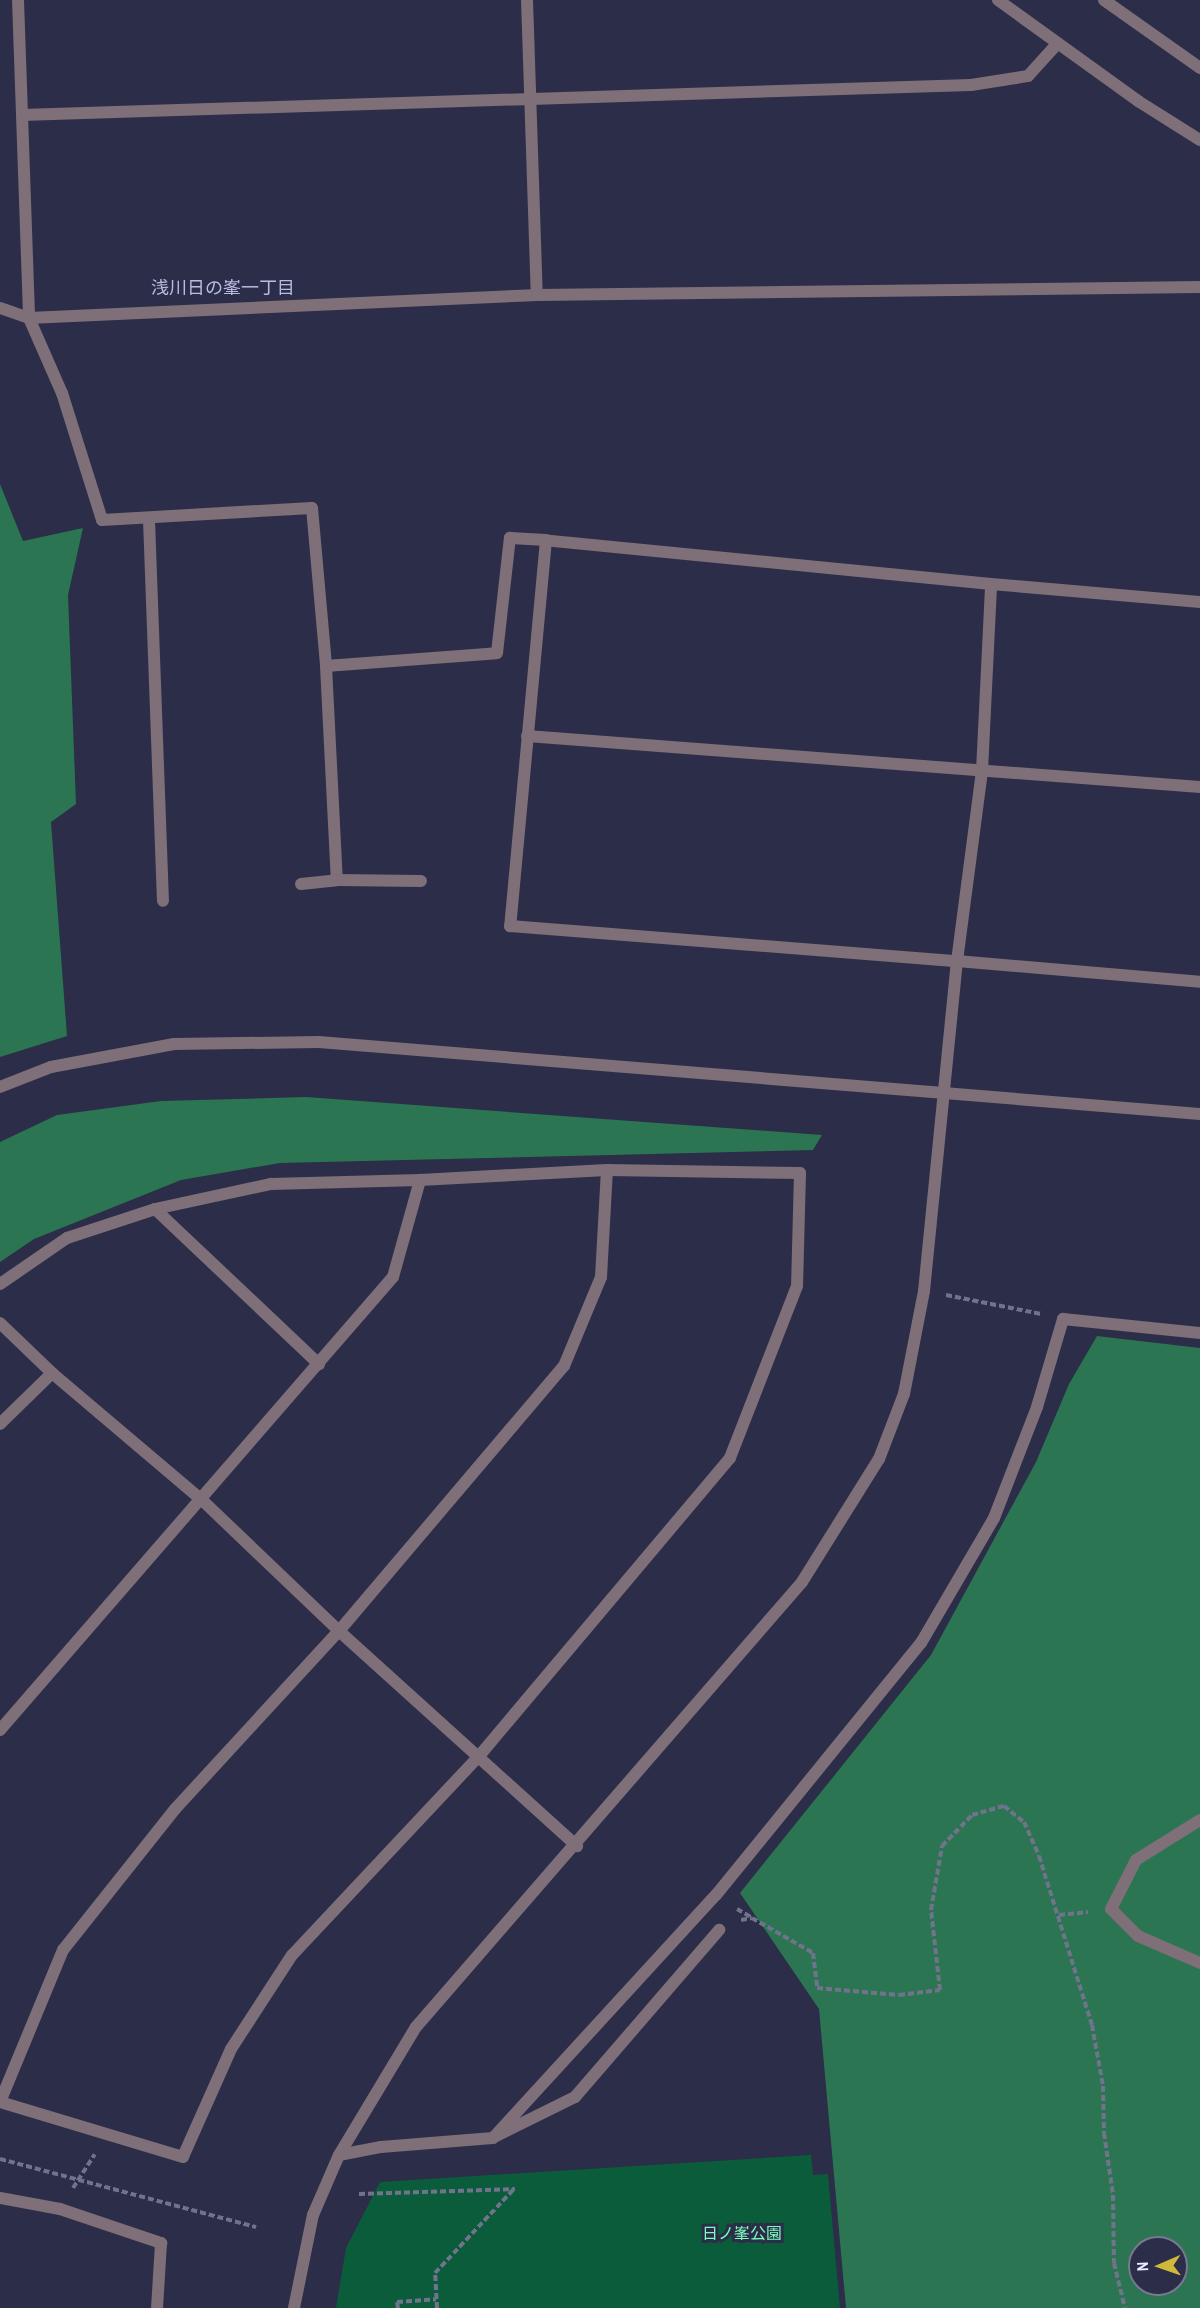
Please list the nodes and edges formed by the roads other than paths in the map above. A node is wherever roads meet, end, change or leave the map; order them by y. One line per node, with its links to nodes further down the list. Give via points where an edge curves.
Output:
1 (18, 0): 8 (street)
2 (527, 0): 7 (street)
3 (998, 0): 5 (street)
4 (1104, 0): 6 (street)
5 (1057, 44): 7 (street, via 1028,76 970,86); 9 (street)
6 (1200, 68)
7 (530, 98): 8 (street); 11 (street)
8 (22, 115): 13 (street)
9 (1200, 140)
10 (1200, 287): 11 (street)
11 (537, 295): 13 (street)
12 (0, 308): 13 (street)
13 (29, 318): 14 (street, via 62,393 102,520)
14 (149, 520): 18 (street, via 312,508); 25 (street)
15 (546, 540): 16 (street); 18 (street, via 510,538 497,653); 19 (street)
16 (992, 584): 17 (street); 20 (street)
17 (1200, 602)
18 (326, 666): 22 (street)
19 (527, 736): 20 (street); 26 (street, via 510,926)
20 (982, 771): 21 (street); 26 (street)
21 (1200, 787)
22 (337, 880): 23 (street); 24 (street)
23 (421, 881)
24 (301, 884)
25 (163, 901)
26 (957, 961): 27 (street); 29 (street)
27 (1200, 982)
28 (0, 1087): 29 (street, via 51,1066 174,1044 319,1042)
29 (945, 1092): 30 (street); 45 (street, via 924,1291 904,1394 879,1459 802,1582)
30 (1200, 1114)
31 (607, 1170): 32 (street); 41 (street, via 602,1277 564,1366); 43 (street, via 800,1173 797,1286 730,1458)
32 (420, 1180): 33 (street, via 271,1184); 37 (street, via 393,1277)
33 (155, 1209): 34 (street, via 67,1238); 37 (street)
34 (0, 1284)
35 (0, 1323): 38 (street)
36 (1200, 1333): 48 (street, via 1062,1319 1037,1407 994,1518 921,1643 716,1896)
37 (319, 1364): 40 (street)
38 (52, 1373): 39 (street); 40 (street)
39 (0, 1424)
40 (202, 1500): 41 (street); 42 (street)
41 (339, 1630): 43 (street); 43 (street, via 176,1808 63,1950 0,2102 183,2157 231,2049 292,1955)
42 (0, 1730)
43 (480, 1755): 45 (street)
44 (1200, 1820): 47 (street, via 1136,1860 1111,1909 1138,1936)
45 (577, 1846): 49 (street, via 416,2027)
46 (718, 1930): 48 (street, via 575,2097)
47 (1200, 1963)
48 (493, 2138): 49 (street, via 381,2147)
49 (339, 2155): 52 (street, via 313,2215)
50 (0, 2198): 51 (street, via 60,2209 161,2243)
51 (157, 2308)
52 (294, 2308)

